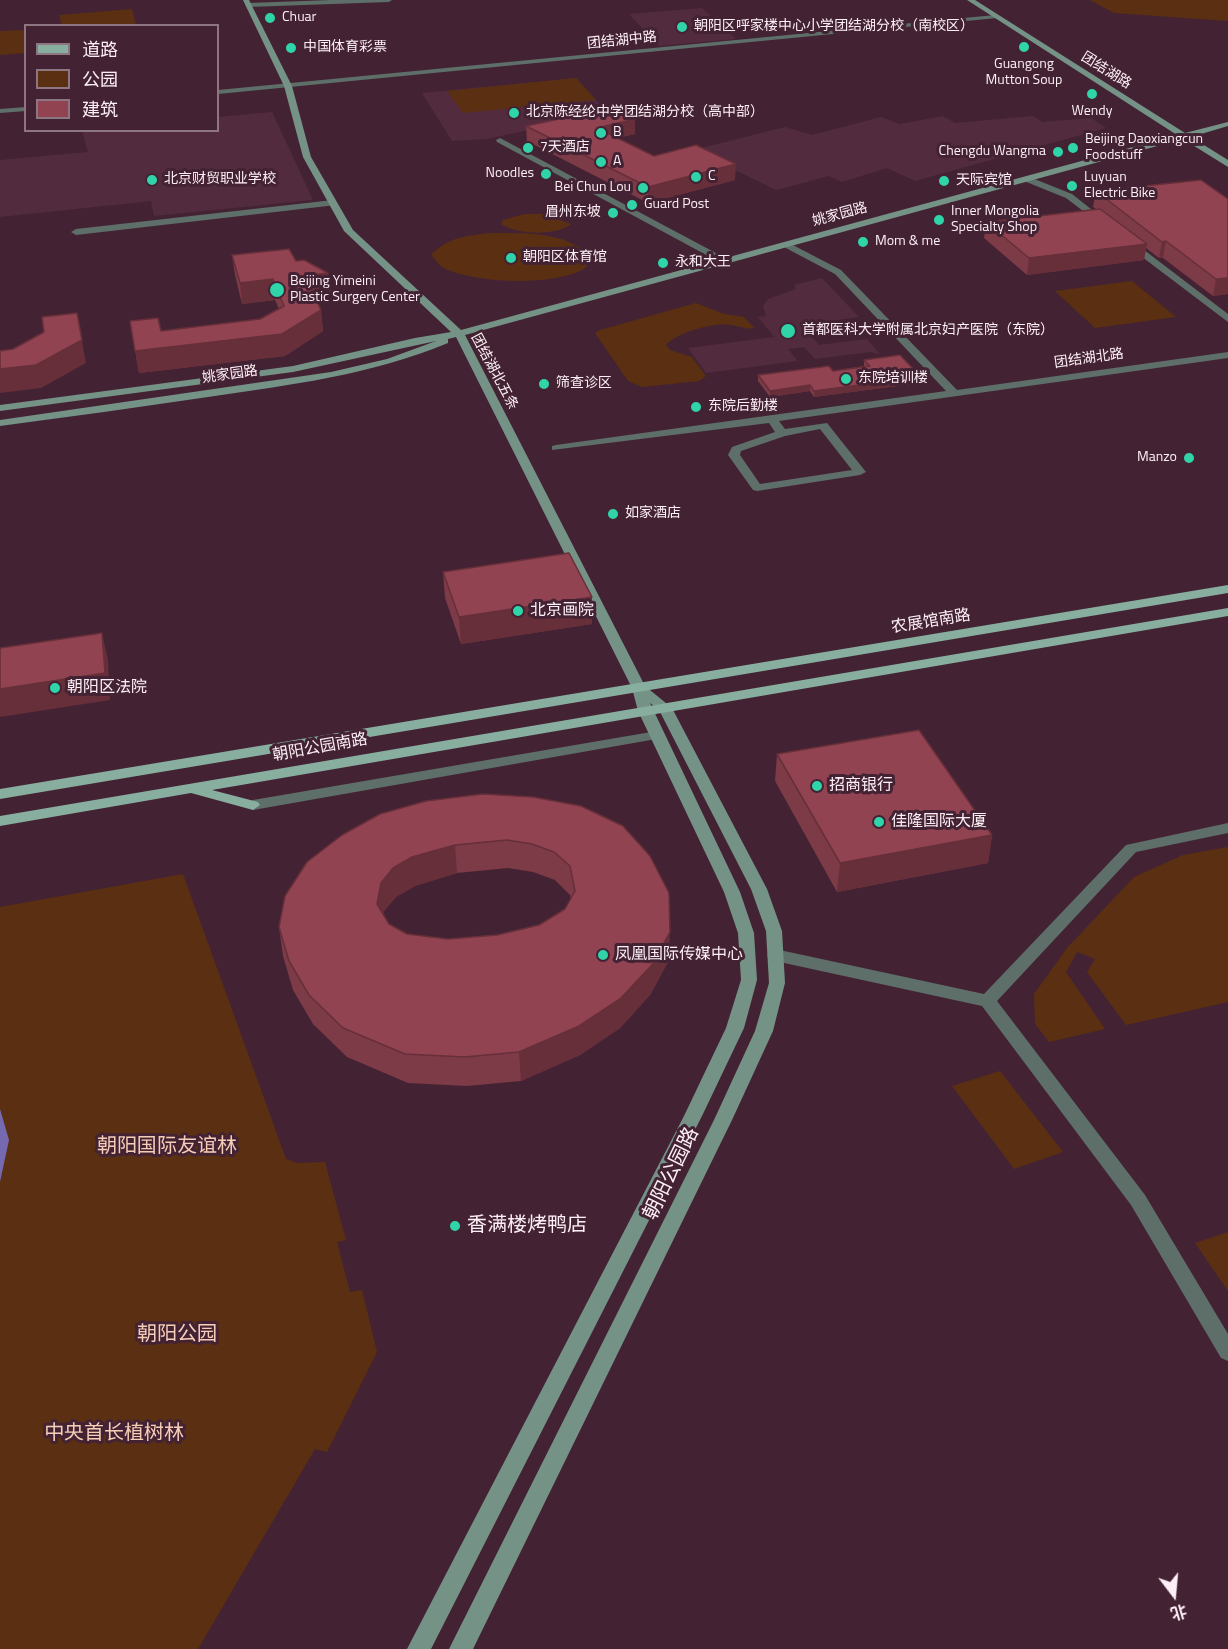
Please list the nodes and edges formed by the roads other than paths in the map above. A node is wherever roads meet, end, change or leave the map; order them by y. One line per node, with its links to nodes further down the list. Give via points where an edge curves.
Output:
1 (389, 0): 3 (street)
2 (970, 0): 4 (street, 团结湖路)
3 (247, 3): 5 (street, 团结湖北五条)
4 (995, 17): 5 (street, 团结湖中路); 10 (street, 团结湖路)
5 (288, 86): 6 (street, 团结湖中路); 14 (street, 团结湖北五条, via 307,157)
6 (219, 92)
7 (24, 109): 8 (street)
8 (0, 111)
9 (1228, 124): 10 (street, 姚家园路)
10 (1183, 136): 12 (street, 团结湖路); 13 (street, 姚家园路)
11 (500, 140): 19 (street)
12 (1228, 164)
13 (1027, 179): 15 (street, via 1069,196); 18 (street, 姚家园路)
14 (333, 203): 16 (street); 21 (street, 团结湖北五条, via 349,231)
15 (1107, 225)
16 (76, 232)
17 (1116, 232): 20 (street)
18 (787, 245): 19 (street, 姚家园路); 23 (street, via 838,272)
19 (726, 262): 21 (street, 姚家园路)
20 (1228, 319)
21 (459, 334): 24 (street, 姚家园路, via 293,369); 26 (street, 姚家园路, via 423,351 350,370 272,385); 31 (street, 团结湖北五条)
22 (1228, 355): 23 (street, 团结湖北路)
23 (953, 392): 25 (street, 团结湖北路)
24 (0, 408)
25 (772, 419): 27 (street); 28 (street, 团结湖北路)
26 (0, 423)
27 (782, 433): 27 (street, via 736,449 734,455 757,488 860,472 823,425)
28 (556, 447)
29 (1228, 589): 31 (main road, 农展馆南路)
30 (1228, 612): 32 (main road)
31 (639, 688): 32 (street); 33 (street, 朝阳公园路); 36 (main road, 朝阳公园南路)
32 (665, 708): 33 (main road, 朝阳公园南路); 40 (street, 朝阳公园路, via 759,889 774,931)
33 (645, 711): 34 (street, 朝阳公园路); 35 (main road, 朝阳公园南路)
34 (657, 735): 37 (street); 43 (street, 朝阳公园路, via 732,892 746,933 748,980 735,1028 693,1116)
35 (191, 789): 37 (main road); 38 (main road, 朝阳公园南路)
36 (0, 794)
37 (253, 805)
38 (0, 821)
39 (1228, 828): 41 (street, via 1131,848)
40 (775, 954): 41 (street); 44 (street, 朝阳公园路, via 777,982 764,1031)
41 (988, 1000): 42 (street, via 1138,1200)
42 (1228, 1352)
43 (419, 1649)
44 (461, 1649)

